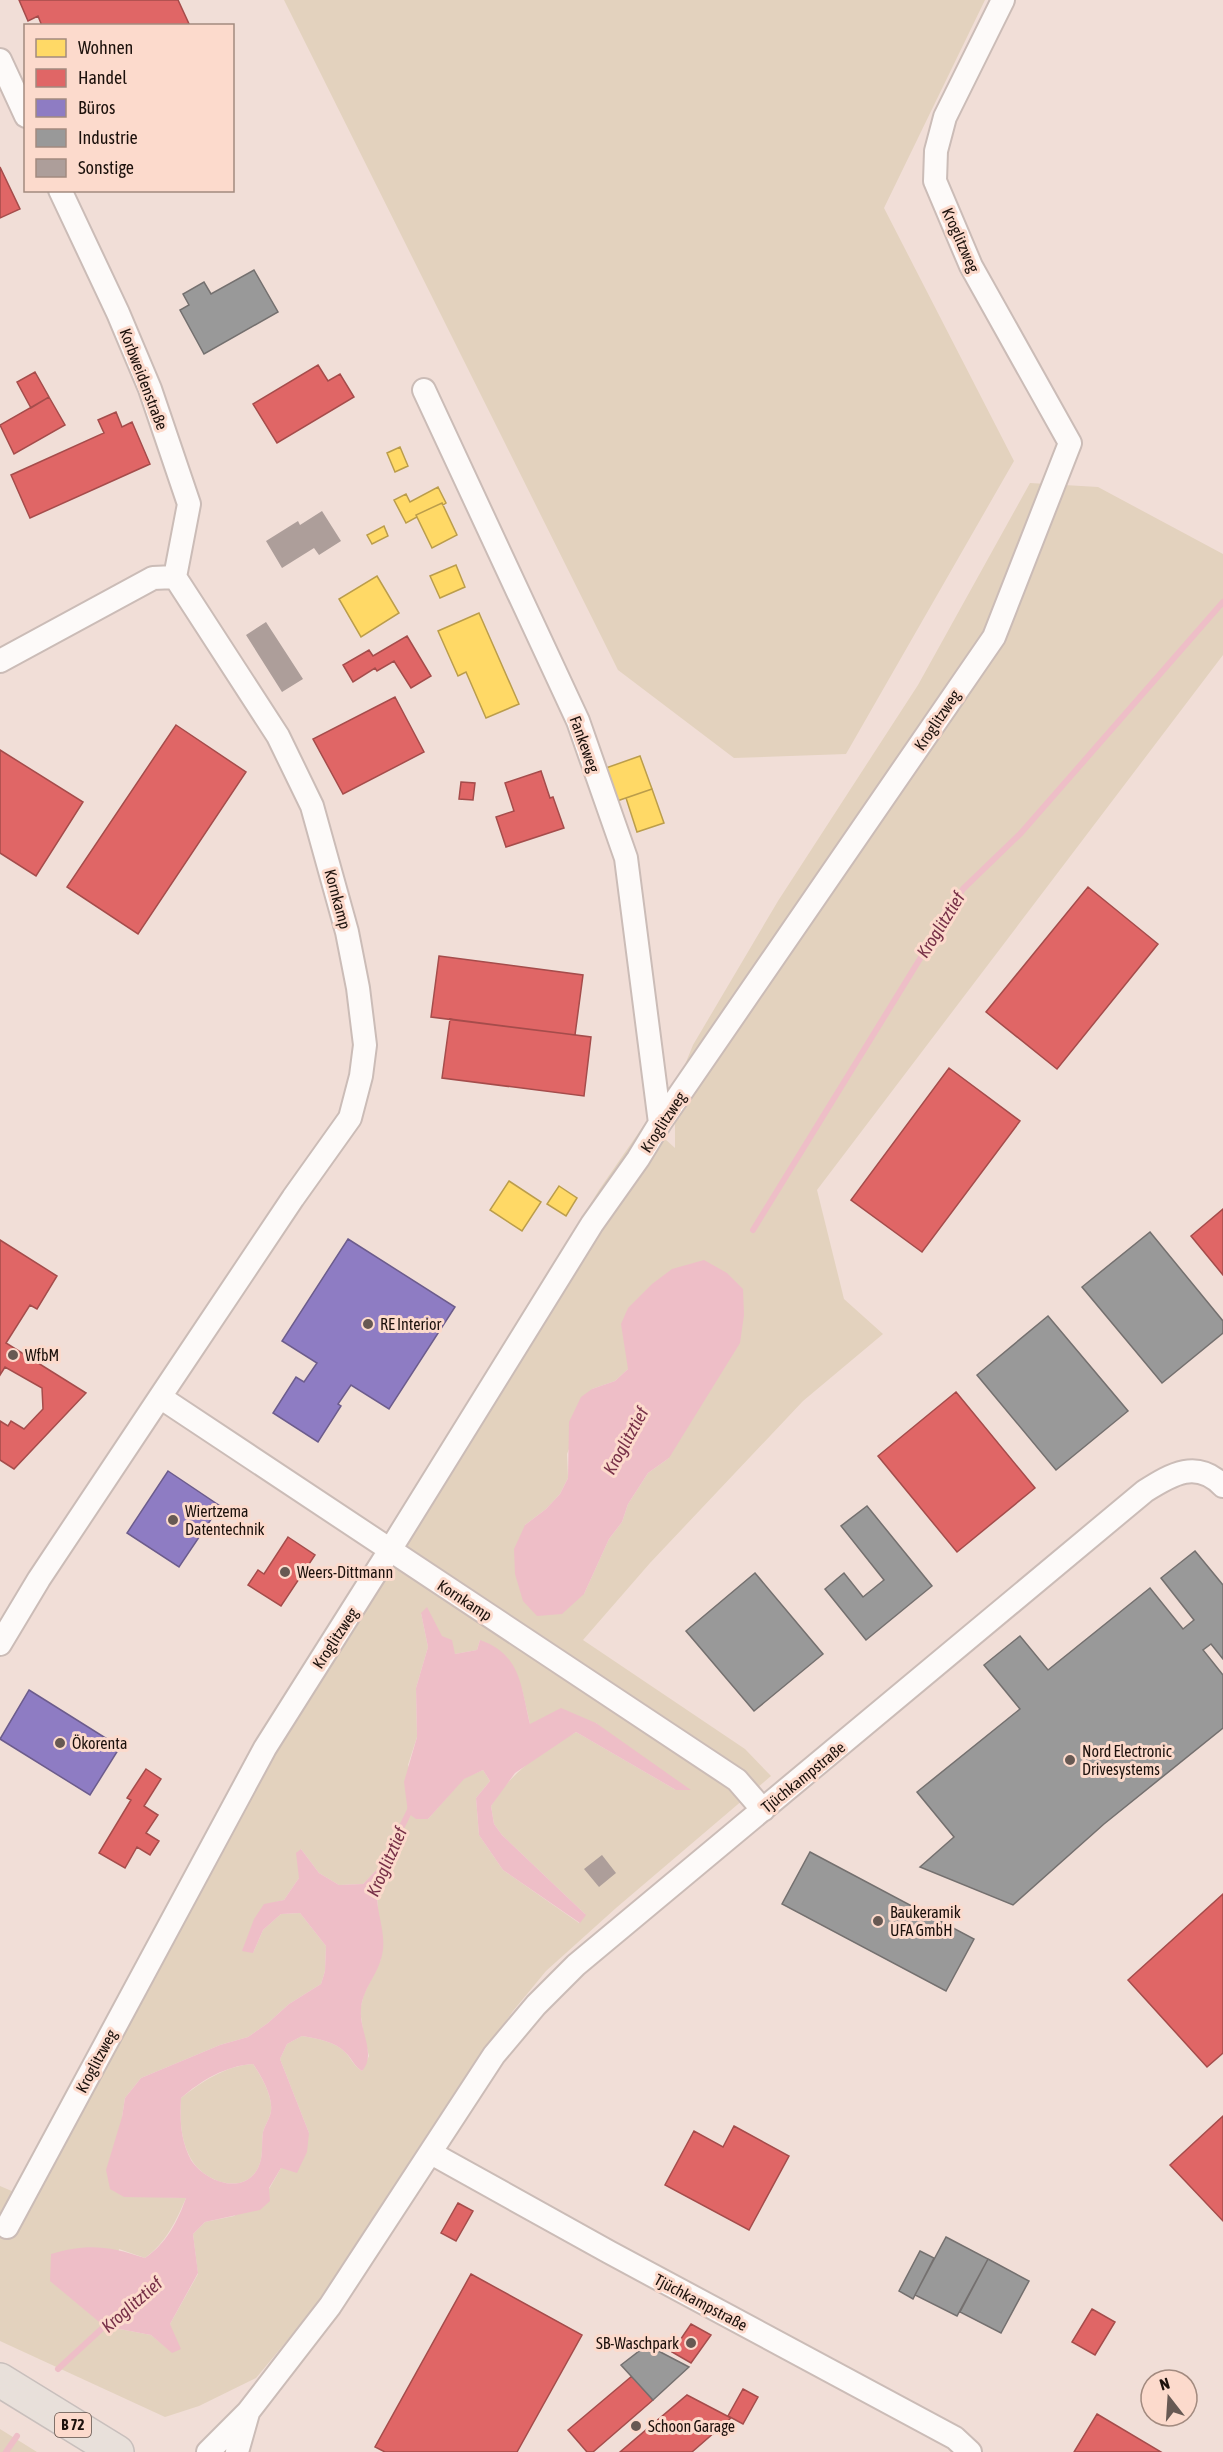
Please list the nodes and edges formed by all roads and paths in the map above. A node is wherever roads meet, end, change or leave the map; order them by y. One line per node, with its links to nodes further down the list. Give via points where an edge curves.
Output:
1 (1003, 0): 8 (street, Kroglitzweg, via 945,117 936,151 935,181 971,266 1070,443 994,637)
2 (0, 60): 3 (street)
3 (24, 112)
4 (61, 192): 6 (street, Korbweidenstraße, via 150,389 189,504)
5 (424, 390): 8 (street, Fankeweg, via 578,721 626,858)
6 (175, 577): 7 (street, via 153,578); 9 (street, Kornkamp, via 278,736 312,806 347,932 365,1045 362,1076 350,1118)
7 (0, 660)
8 (660, 1123): 11 (street, Kroglitzweg, via 592,1224)
9 (160, 1397): 11 (street, Kornkamp); 12 (street, Kornkamp)
10 (1223, 1486): 13 (street, Tjüchkampstraße, via 1204,1473 1187,1471 1167,1477 1145,1491)
11 (390, 1550): 13 (street, Kornkamp, via 737,1780); 15 (street, Kroglitzweg, via 265,1748)
12 (0, 1644)
13 (763, 1810): 14 (street, Tjüchkampstraße, via 603,1940 536,2005 494,2055)
14 (431, 2154): 17 (street, Tjüchkampstraße, via 330,2306); 21 (street, Tjüchkampstraße, via 955,2438)
15 (6, 2227)
16 (0, 2380): 18 (main road, B 72)
17 (248, 2412): 19 (street, Tjüchkampstraße); 20 (street, Tjüchkampstraße)
18 (117, 2452)
19 (208, 2452)
20 (237, 2452)
21 (970, 2452)

